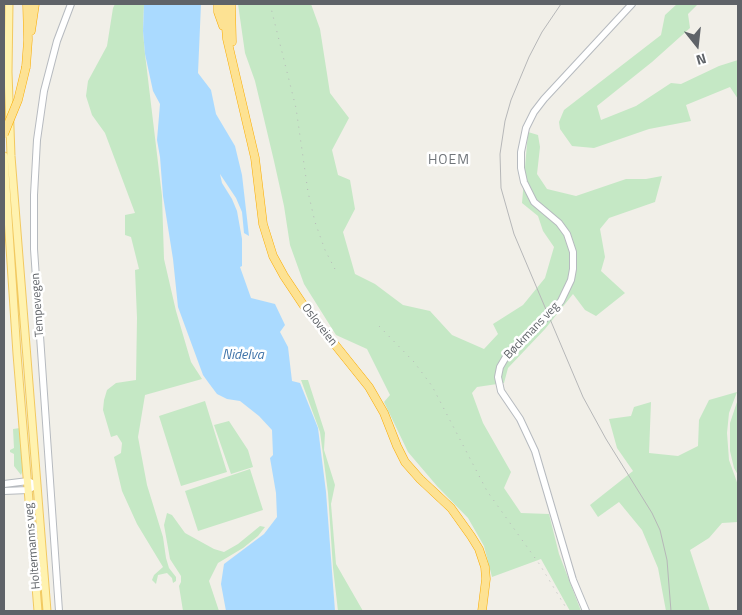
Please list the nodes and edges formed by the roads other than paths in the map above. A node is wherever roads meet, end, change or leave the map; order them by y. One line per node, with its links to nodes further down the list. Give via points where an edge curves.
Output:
1 (9, 4): 16 (main road, Holtermanns veg, via 10,140)
2 (27, 4): 10 (highway)
3 (36, 4): 10 (highway)
4 (71, 4): 21 (main road, Tempevegen, via 44,91 34,195 34,249)
5 (218, 4): 9 (highway)
6 (224, 4): 9 (highway, Osloveien)
7 (230, 4): 11 (highway)
8 (632, 4): 23 (main road, Bøckmans veg, via 544,99 526,128 521,152 524,182 534,202 567,234 573,252 573,269 561,301 507,355 498,376 501,391 520,419 535,451 573,580)
9 (228, 39): 11 (highway, Osloveien)
10 (28, 40): 12 (highway, bridge, via 18,100)
11 (231, 56): 22 (highway, Osloveien, via 255,158 263,224 273,256 308,311 369,387 405,462 450,508 479,549 486,580)
12 (4, 134)
13 (4, 156): 14 (main road, Holtermanns veg)
14 (28, 481): 15 (main road); 16 (main road); 17 (main road, Holtermanns veg)
15 (4, 484)
16 (37, 485): 17 (main road); 20 (main road, Holtermanns veg)
17 (28, 490): 18 (main road); 19 (main road, Holtermanns veg)
18 (4, 491)
19 (38, 611)
20 (47, 611)
21 (59, 611)
22 (482, 611)
23 (586, 611)

